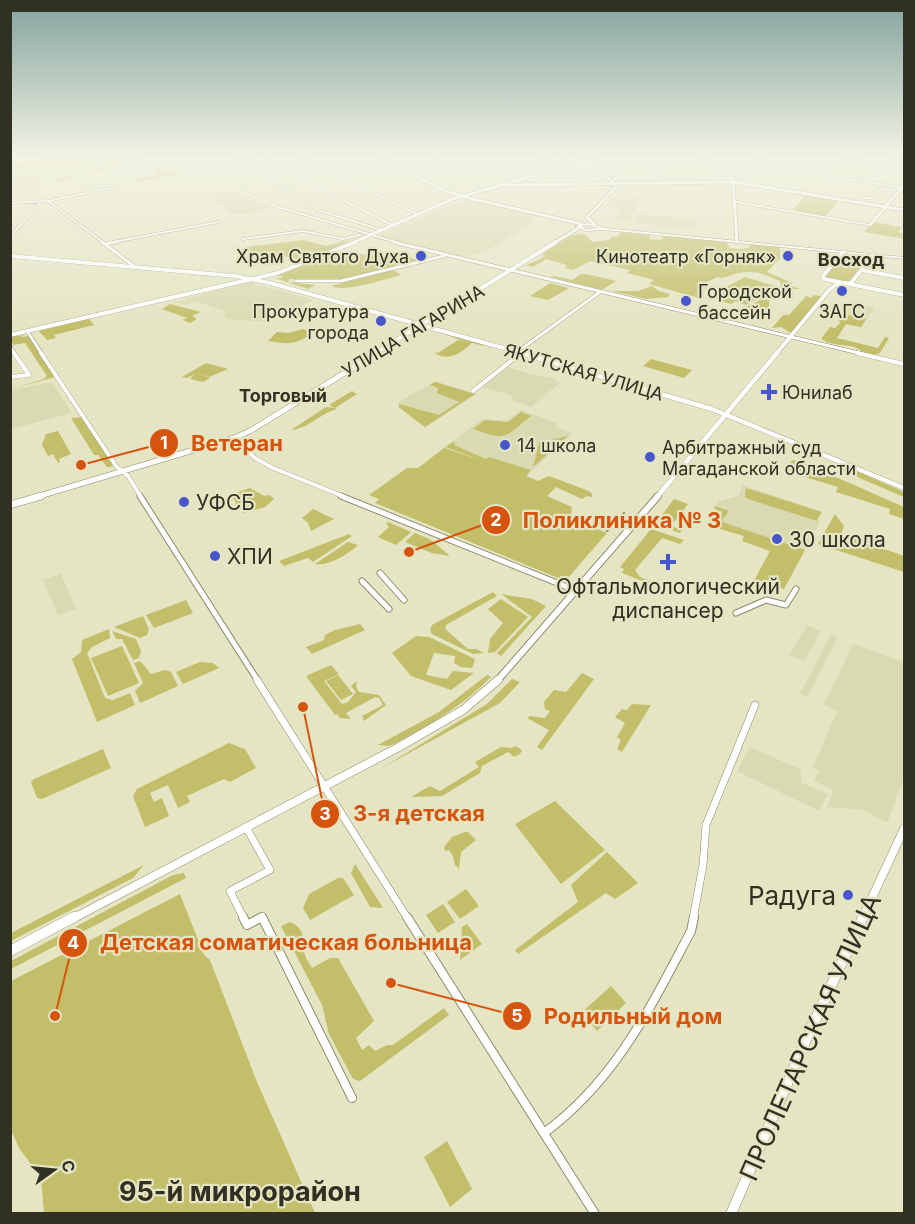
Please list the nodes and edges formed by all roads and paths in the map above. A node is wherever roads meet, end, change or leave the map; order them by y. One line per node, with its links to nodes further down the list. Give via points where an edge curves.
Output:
1 (31, 214): 23 (street)
2 (65, 214): 26 (street)
3 (300, 214): 21 (street)
4 (331, 214): 20 (street)
5 (371, 214): 16 (street)
6 (417, 214): 16 (main road)
7 (548, 214): 14 (main road)
8 (590, 214): 12 (street)
9 (736, 214): 25 (main road)
10 (807, 214): 17 (street)
11 (879, 214): 17 (street)
12 (590, 220): 15 (street); 18 (street)
13 (218, 222): 26 (street)
14 (572, 222): 15 (main road); 19 (main road)
15 (584, 224): 18 (main road); 19 (main road)
16 (392, 225): 20 (main road)
17 (870, 225)
18 (593, 228): 19 (main road); 25 (main road)
19 (577, 229): 35 (main road, УЛИЦА ГАГАРИНА)
20 (381, 230): 22 (main road)
21 (362, 234): 22 (street); 24 (street, via 343,239 303,231)
22 (368, 236): 28 (street); 34 (main road)
23 (10, 237)
24 (243, 239)
25 (737, 242): 27 (main road)
26 (105, 244): 32 (street)
27 (843, 252): 29 (main road); 39 (street)
28 (446, 255): 35 (street); 40 (street, via 341,281)
29 (873, 255): 31 (main road); 33 (street)
30 (10, 256): 32 (street, ЯКУТСКАЯ УЛИЦА)
31 (904, 258)
32 (135, 267): 36 (street, ЯКУТСКАЯ УЛИЦА)
33 (861, 270): 37 (street); 42 (street)
34 (285, 271): 38 (main road); 41 (street, via 269,278)
35 (511, 271): 45 (street); 47 (main road, УЛИЦА ГАГАРИНА)
36 (234, 276): 38 (street, ЯКУТСКАЯ УЛИЦА); 43 (street, via 238,280)
37 (904, 278)
38 (255, 279): 41 (street, ЯКУТСКАЯ УЛИЦА); 43 (main road)
39 (824, 279): 42 (street); 44 (street, via 829,282)
40 (296, 281)
41 (270, 283): 47 (street, ЯКУТСКАЯ УЛИЦА)
42 (846, 284): 44 (street); 46 (street)
43 (225, 286): 48 (main road)
44 (829, 290): 50 (street)
45 (600, 292): 50 (street); 52 (street)
46 (904, 295)
47 (422, 326): 52 (street, ЯКУТСКАЯ УЛИЦА); 57 (main road, УЛИЦА ГАГАРИНА)
48 (27, 331): 49 (main road); 58 (street)
49 (10, 335)
50 (791, 337): 53 (street); 56 (street)
51 (12, 349): 54 (street, via 29,375)
52 (519, 352): 55 (street); 56 (street, ЯКУТСКАЯ УЛИЦА)
53 (904, 364)
54 (11, 376)
55 (473, 391)
56 (727, 414): 59 (street, ЯКУТСКАЯ УЛИЦА); 64 (street)
57 (234, 438): 58 (main road, УЛИЦА ГАГАРИНА); 64 (street, via 255,458 273,468)
58 (123, 471): 60 (main road, УЛИЦА ГАГАРИНА); 69 (street)
59 (904, 488)
60 (10, 505)
61 (380, 573): 65 (street)
62 (362, 581): 66 (street)
63 (796, 589): 67 (street, via 786,605 764,600)
64 (577, 591): 69 (street, via 525,653 476,700 433,729)
65 (404, 600)
66 (389, 609)
67 (736, 613)
68 (755, 705): 74 (street, via 706,825 691,931 635,1035 588,1096)
69 (324, 786): 70 (street); 74 (street)
70 (246, 827): 72 (street); 73 (street, via 270,870 230,891 247,925 262,917)
71 (904, 829): 76 (street, ПРОЛЕТАРСКАЯ УЛИЦА)
72 (10, 951)
73 (352, 1098)
74 (544, 1133): 75 (street)
75 (595, 1214)
76 (731, 1214)

